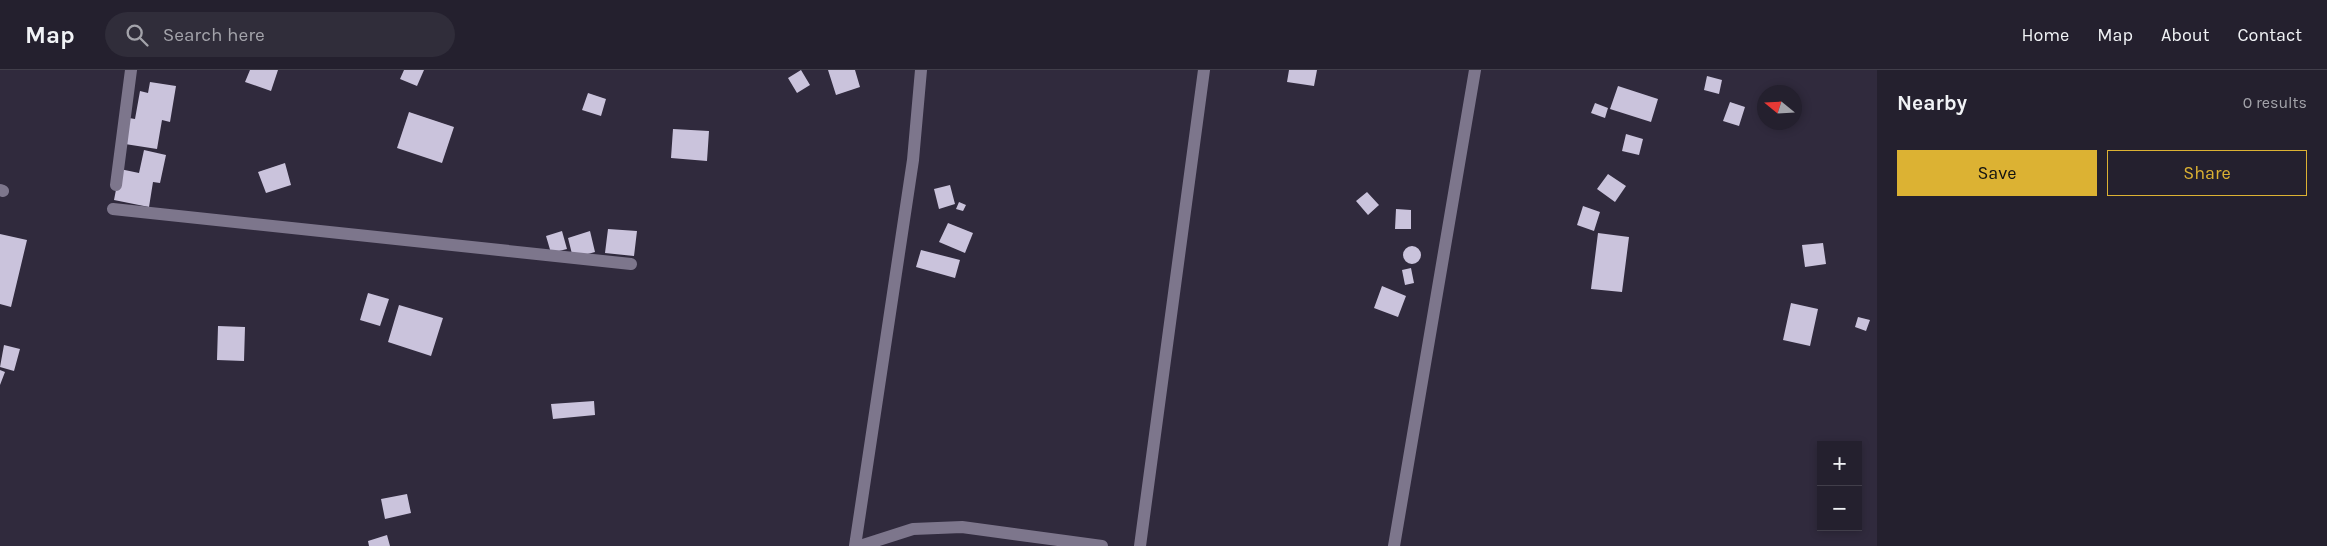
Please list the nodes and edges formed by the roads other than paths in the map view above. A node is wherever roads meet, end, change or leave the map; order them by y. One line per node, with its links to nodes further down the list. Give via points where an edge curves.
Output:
1 (131, 70): 5 (street)
2 (922, 70): 8 (street, via 913,160)
3 (1204, 70): 11 (street)
4 (1475, 70): 12 (street)
5 (116, 185)
6 (113, 209): 7 (street)
7 (631, 264)
8 (855, 546)
9 (860, 546): 10 (street, via 912,529 962,527)
10 (1102, 546)
11 (1140, 546)
12 (1394, 546)

